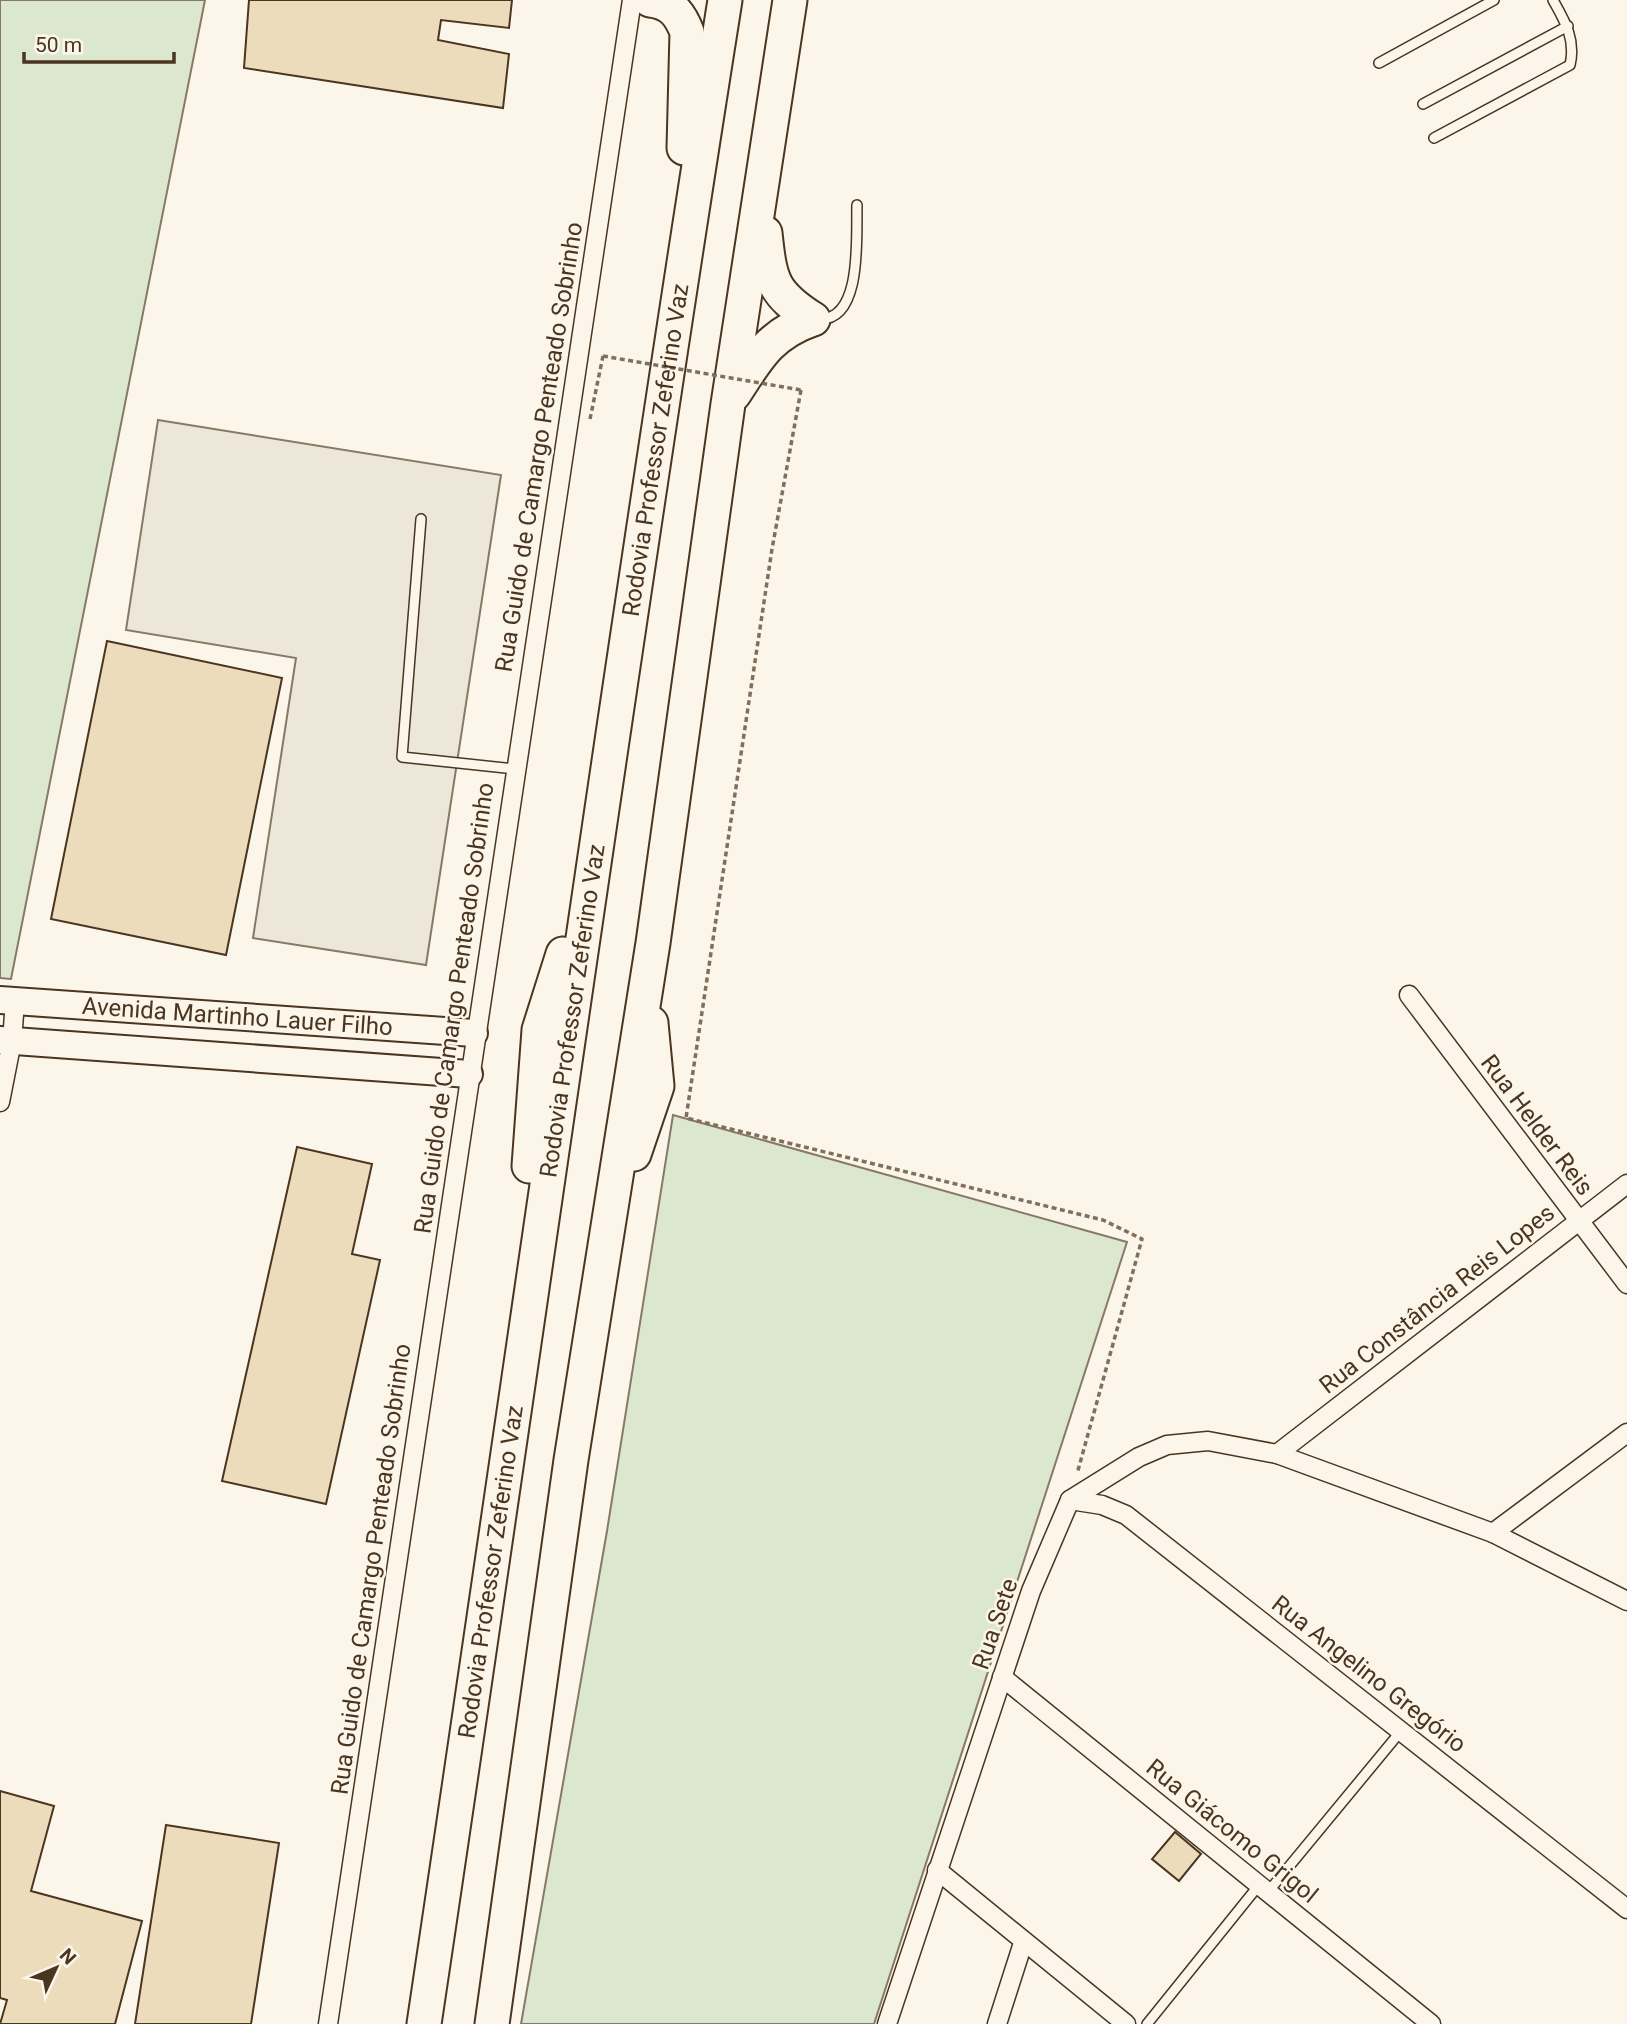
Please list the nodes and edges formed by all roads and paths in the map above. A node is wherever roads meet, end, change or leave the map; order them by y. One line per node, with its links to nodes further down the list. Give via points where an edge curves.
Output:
1 (632, 0): 18 (street, Rua Guido de Camargo Penteado Sobrinho)
2 (650, 0): 13 (highway, via 667,3 680,15 687,32)
3 (725, 0): 13 (highway, Rodovia Professor Zeferino Vaz)
4 (790, 0): 11 (highway)
5 (1494, 0): 8 (lane)
6 (1553, 0): 7 (lane)
7 (1567, 26): 9 (lane); 10 (lane, via 1574,51 1570,65)
8 (1379, 63)
9 (1423, 104)
10 (1434, 138)
11 (761, 198): 14 (highway, via 768,270 777,291); 15 (highway)
12 (858, 205): 14 (lane, via 850,299 839,314)
13 (679, 291): 41 (highway, Rodovia Professor Zeferino Vaz)
14 (813, 319): 15 (highway, via 775,338)
15 (728, 404): 42 (highway)
16 (590, 421): 30 (path, bridge, via 603,356 802,390 772,549 686,1118 1103,1220 1142,1239)
17 (421, 519): 18 (lane, via 402,757)
18 (515, 769): 21 (street, Rua Guido de Camargo Penteado Sobrinho)
19 (1409, 995): 26 (street, Rua Helder Reis)
20 (8, 1000): 21 (street, Avenida Martinho Lauer Filho); 22 (street)
21 (474, 1033): 23 (street, Rua Guido de Camargo Penteado Sobrinho)
22 (6, 1041): 23 (street, Avenida Martinho Lauer Filho); 24 (street)
23 (469, 1074): 40 (street, Rua Guido de Camargo Penteado Sobrinho)
24 (0, 1102)
25 (1627, 1184): 26 (street, Rua Constância Reis Lopes)
26 (1578, 1220): 27 (street, Rua Helder Reis); 29 (street, Rua Constância Reis Lopes)
27 (1627, 1284)
28 (1627, 1433): 31 (street)
29 (1278, 1454): 30 (street, via 1208,1441 1167,1445); 31 (street)
30 (1069, 1500): 33 (street, Rua Sete); 34 (street, Rua Angelino Gregório, via 1102,1505 1126,1515)
31 (1493, 1533): 32 (street)
32 (1627, 1601)
33 (1002, 1676): 35 (street, Rua Sete); 36 (street, Rua Giácomo Grigol)
34 (1401, 1731): 36 (lane); 37 (street, Rua Angelino Gregório)
35 (937, 1870): 38 (street); 43 (street, Rua Sete)
36 (1263, 1888): 39 (street, Rua Giácomo Grigol); 46 (lane)
37 (1627, 1909)
38 (1023, 1943): 44 (street); 45 (street)
39 (1427, 2023)
40 (328, 2024)
41 (424, 2024)
42 (492, 2024)
43 (887, 2024)
44 (997, 2024)
45 (1126, 2024)
46 (1147, 2024)

